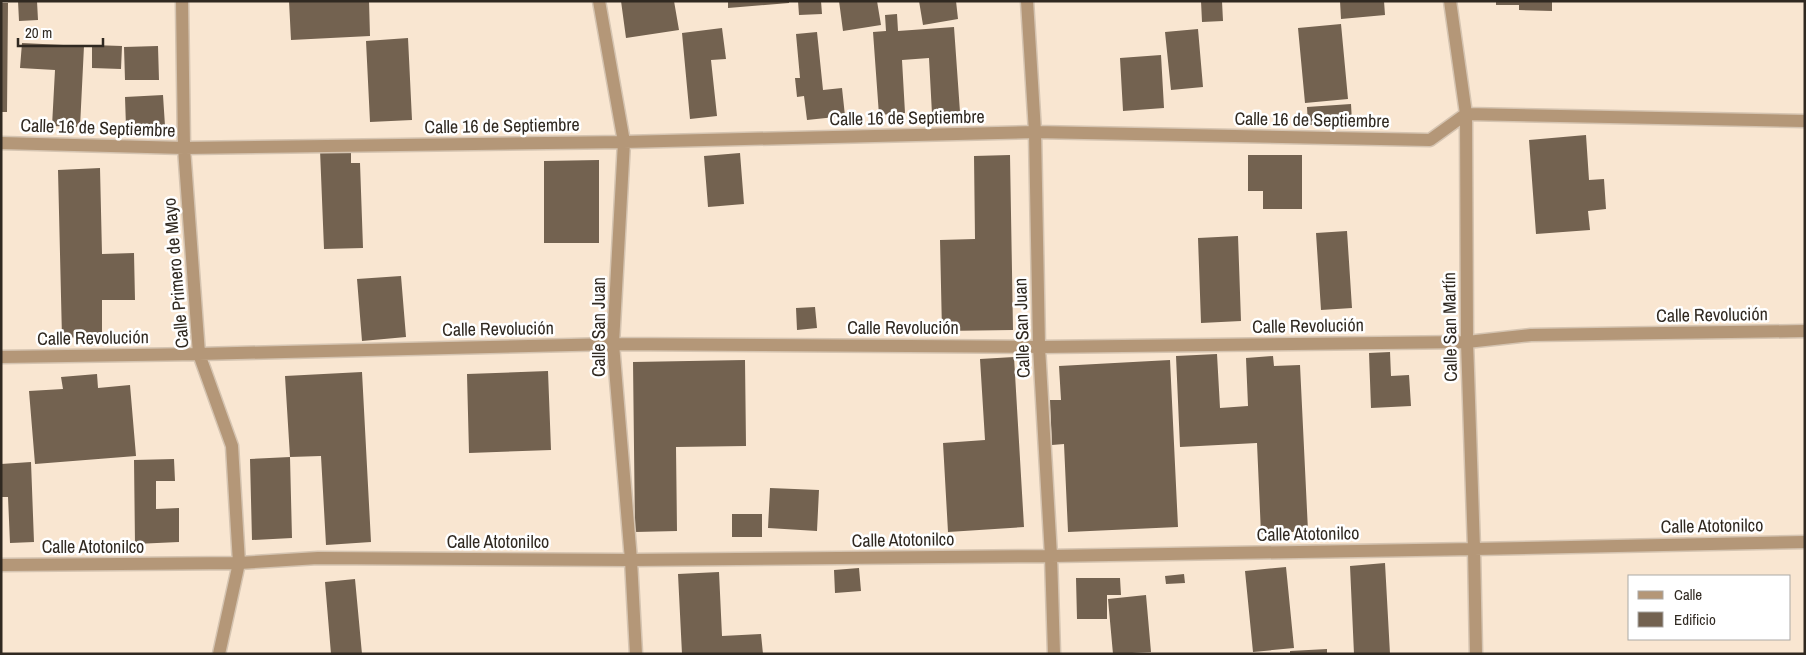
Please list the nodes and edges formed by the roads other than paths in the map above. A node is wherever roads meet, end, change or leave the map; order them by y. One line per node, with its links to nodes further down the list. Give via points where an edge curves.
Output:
1 (182, 1): 10 (street, Calle Primero de Mayo)
2 (600, 1): 8 (street, Calle San Juan)
3 (1027, 1): 7 (street, Calle San Juan)
4 (1450, 1): 5 (street, Calle San Martín)
5 (1466, 114): 6 (street); 7 (street, Calle 16 de Septiembre, via 1430,140); 12 (street, Calle San Martín)
6 (1805, 121)
7 (1035, 132): 8 (street, Calle 16 de Septiembre); 14 (street, Calle San Juan)
8 (624, 142): 10 (street, Calle 16 de Septiembre); 13 (street, Calle San Juan)
9 (1, 143): 10 (street, Calle 16 de Septiembre)
10 (184, 148): 15 (street, Calle Primero de Mayo)
11 (1805, 331): 12 (street, Calle Revolución, via 1531,335)
12 (1467, 342): 14 (street, Calle Revolución); 18 (street, Calle San Martín)
13 (613, 344): 14 (street, Calle Revolución); 15 (street, Calle Revolución); 20 (street, Calle San Juan)
14 (1039, 347): 19 (street, Calle San Juan)
15 (199, 354): 16 (street, Calle Revolución); 21 (street, Calle Primero de Mayo, via 232,446)
16 (1, 357)
17 (1805, 542): 18 (street, Calle Atotonilco)
18 (1474, 549): 19 (street, Calle Atotonilco); 26 (street, Calle San Martín)
19 (1051, 556): 20 (street, Calle Atotonilco); 25 (street, Calle San Juan)
20 (631, 560): 21 (street, Calle Atotonilco, via 318,558); 24 (street, Calle San Juan)
21 (239, 563): 22 (street, Calle Atotonilco); 23 (street, Calle Primero de Mayo)
22 (1, 564)
23 (219, 654)
24 (636, 654)
25 (1054, 654)
26 (1476, 654)

